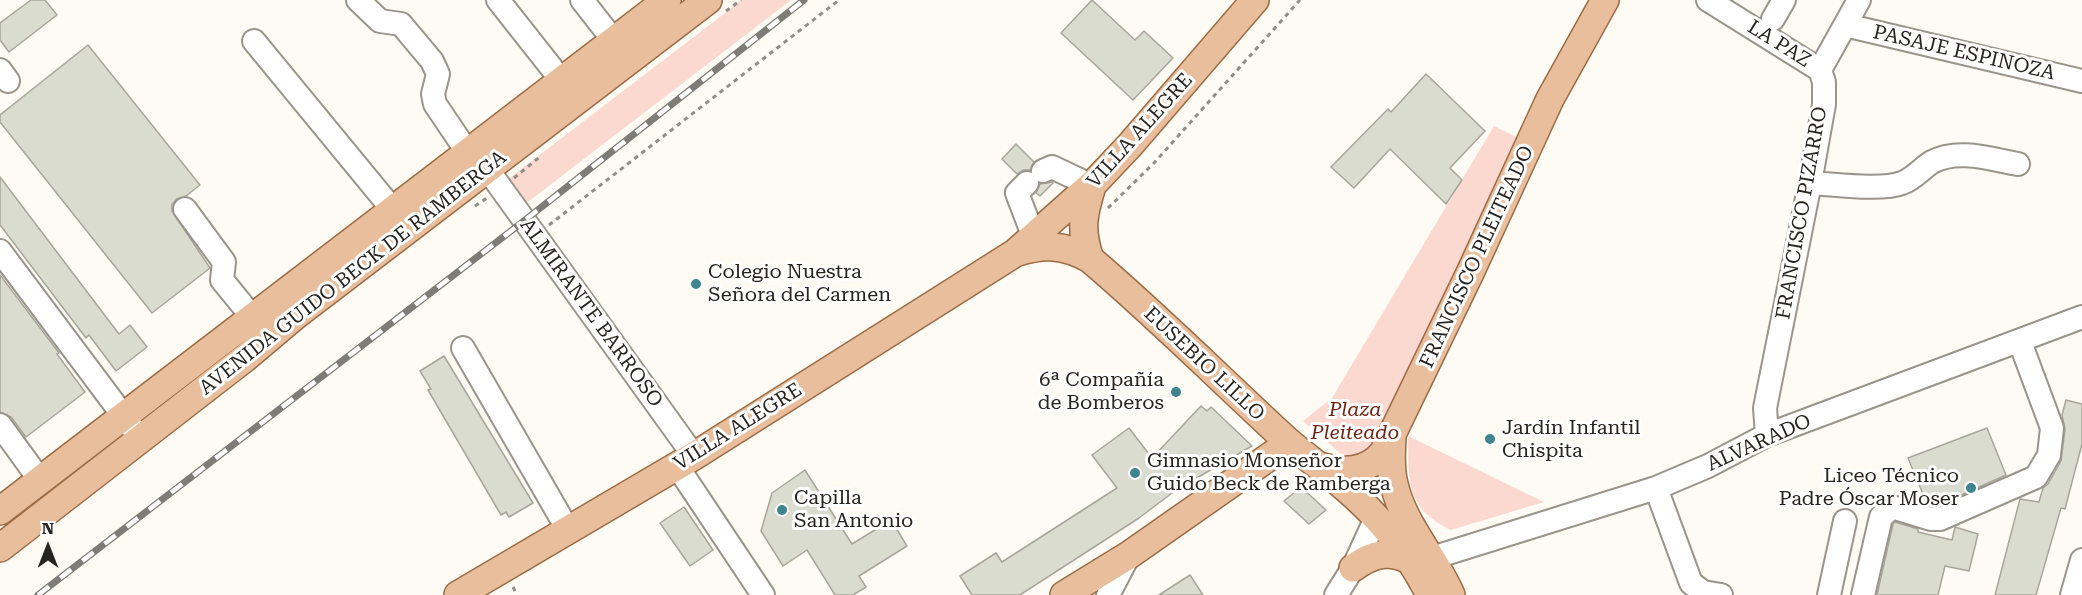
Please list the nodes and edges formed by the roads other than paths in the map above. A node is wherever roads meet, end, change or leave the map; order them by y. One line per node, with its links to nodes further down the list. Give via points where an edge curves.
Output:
1 (358, 0): 16 (street, ALMIRANTE BARROSO, via 380,21 401,24 432,61 438,74 435,105)
2 (498, 0): 14 (street)
3 (582, 0): 12 (street)
4 (667, 0): 12 (main road, AVENIDA GUIDO BECK DE RAMBERGA)
5 (708, 0): 16 (main road, AVENIDA GUIDO BECK DE RAMBERGA)
6 (1255, 0): 19 (main road, VILLA ALEGRE)
7 (1605, 0): 33 (main road, FRANCISCO PLEITEADO, via 1550,99)
8 (1708, 0): 13 (street, LA PAZ)
9 (1859, 0): 10 (street)
10 (1845, 25): 13 (street); 15 (street, PASAJE ESPINOZA)
11 (254, 41): 21 (street)
12 (614, 41): 14 (main road, AVENIDA GUIDO BECK DE RAMBERGA)
13 (1820, 70): 18 (street, FRANCISCO PIZARRO, via 1824,104)
14 (562, 81): 16 (main road, AVENIDA GUIDO BECK DE RAMBERGA, via 492,135 485,154)
15 (2082, 81)
16 (469, 163): 21 (main road, AVENIDA GUIDO BECK DE RAMBERGA); 32 (main road, AVENIDA GUIDO BECK DE RAMBERGA, via 324,294); 35 (street, ALMIRANTE BARROSO, via 536,235)
17 (2018, 164): 18 (street, via 1963,155 1943,156 1901,183)
18 (1810, 183): 31 (street, FRANCISCO PIZARRO, via 1765,408)
19 (1092, 186): 22 (main road, VILLA ALEGRE); 22 (street, via 1052,167 1035,177 1017,193); 24 (main road, via 1083,213)
20 (185, 209): 25 (street, via 224,262 222,280)
21 (393, 210): 25 (main road, AVENIDA GUIDO BECK DE RAMBERGA)
22 (1024, 244): 24 (main road, VILLA ALEGRE, via 1064,248); 35 (main road, VILLA ALEGRE)
23 (0, 251): 29 (street)
24 (1090, 259): 34 (main road, EUSEBIO LILLO)
25 (253, 318): 29 (main road, AVENIDA GUIDO BECK DE RAMBERGA)
26 (2082, 318): 27 (street, ALVARADO)
27 (2020, 342): 31 (street, ALVARADO); 57 (street, via 2052,428 2044,466 2036,477 1940,519 1892,507 1886,511 1881,517)
28 (462, 348): 42 (street)
29 (125, 417): 32 (street); 37 (main road, AVENIDA GUIDO BECK DE RAMBERGA)
30 (0, 425): 37 (street)
31 (1767, 435): 38 (street, ALVARADO)
32 (140, 438): 43 (main road, AVENIDA GUIDO BECK DE RAMBERGA)
33 (1392, 438): 36 (main road, FRANCISCO PLEITEADO, via 1379,458 1367,467 1339,470); 45 (main road, via 1395,491)
34 (1289, 443): 36 (main road, EUSEBIO LILLO); 44 (main road)
35 (686, 461): 42 (main road, VILLA ALEGRE); 49 (street, ALMIRANTE BARROSO)
36 (1319, 466): 40 (main road, EUSEBIO LILLO)
37 (40, 480): 39 (main road, AVENIDA GUIDO BECK DE RAMBERGA)
38 (1656, 488): 45 (street, ALVARADO); 55 (street, via 1691,583)
39 (0, 511)
40 (1376, 518): 45 (main road, EUSEBIO LILLO); 47 (street)
41 (1845, 521): 56 (street)
42 (568, 530): 48 (main road, VILLA ALEGRE)
43 (0, 548)
44 (1129, 555): 50 (main road); 51 (street)
45 (1421, 560): 47 (main road, via 1379,554); 53 (main road); 54 (main road)
46 (2082, 560): 58 (street)
47 (1353, 568): 52 (street)
48 (458, 595)
49 (763, 595)
50 (1064, 595)
51 (1108, 595)
52 (1336, 595)
53 (1430, 595)
54 (1451, 595)
55 (1721, 595)
56 (1829, 595)
57 (1863, 595)
58 (2072, 595)

